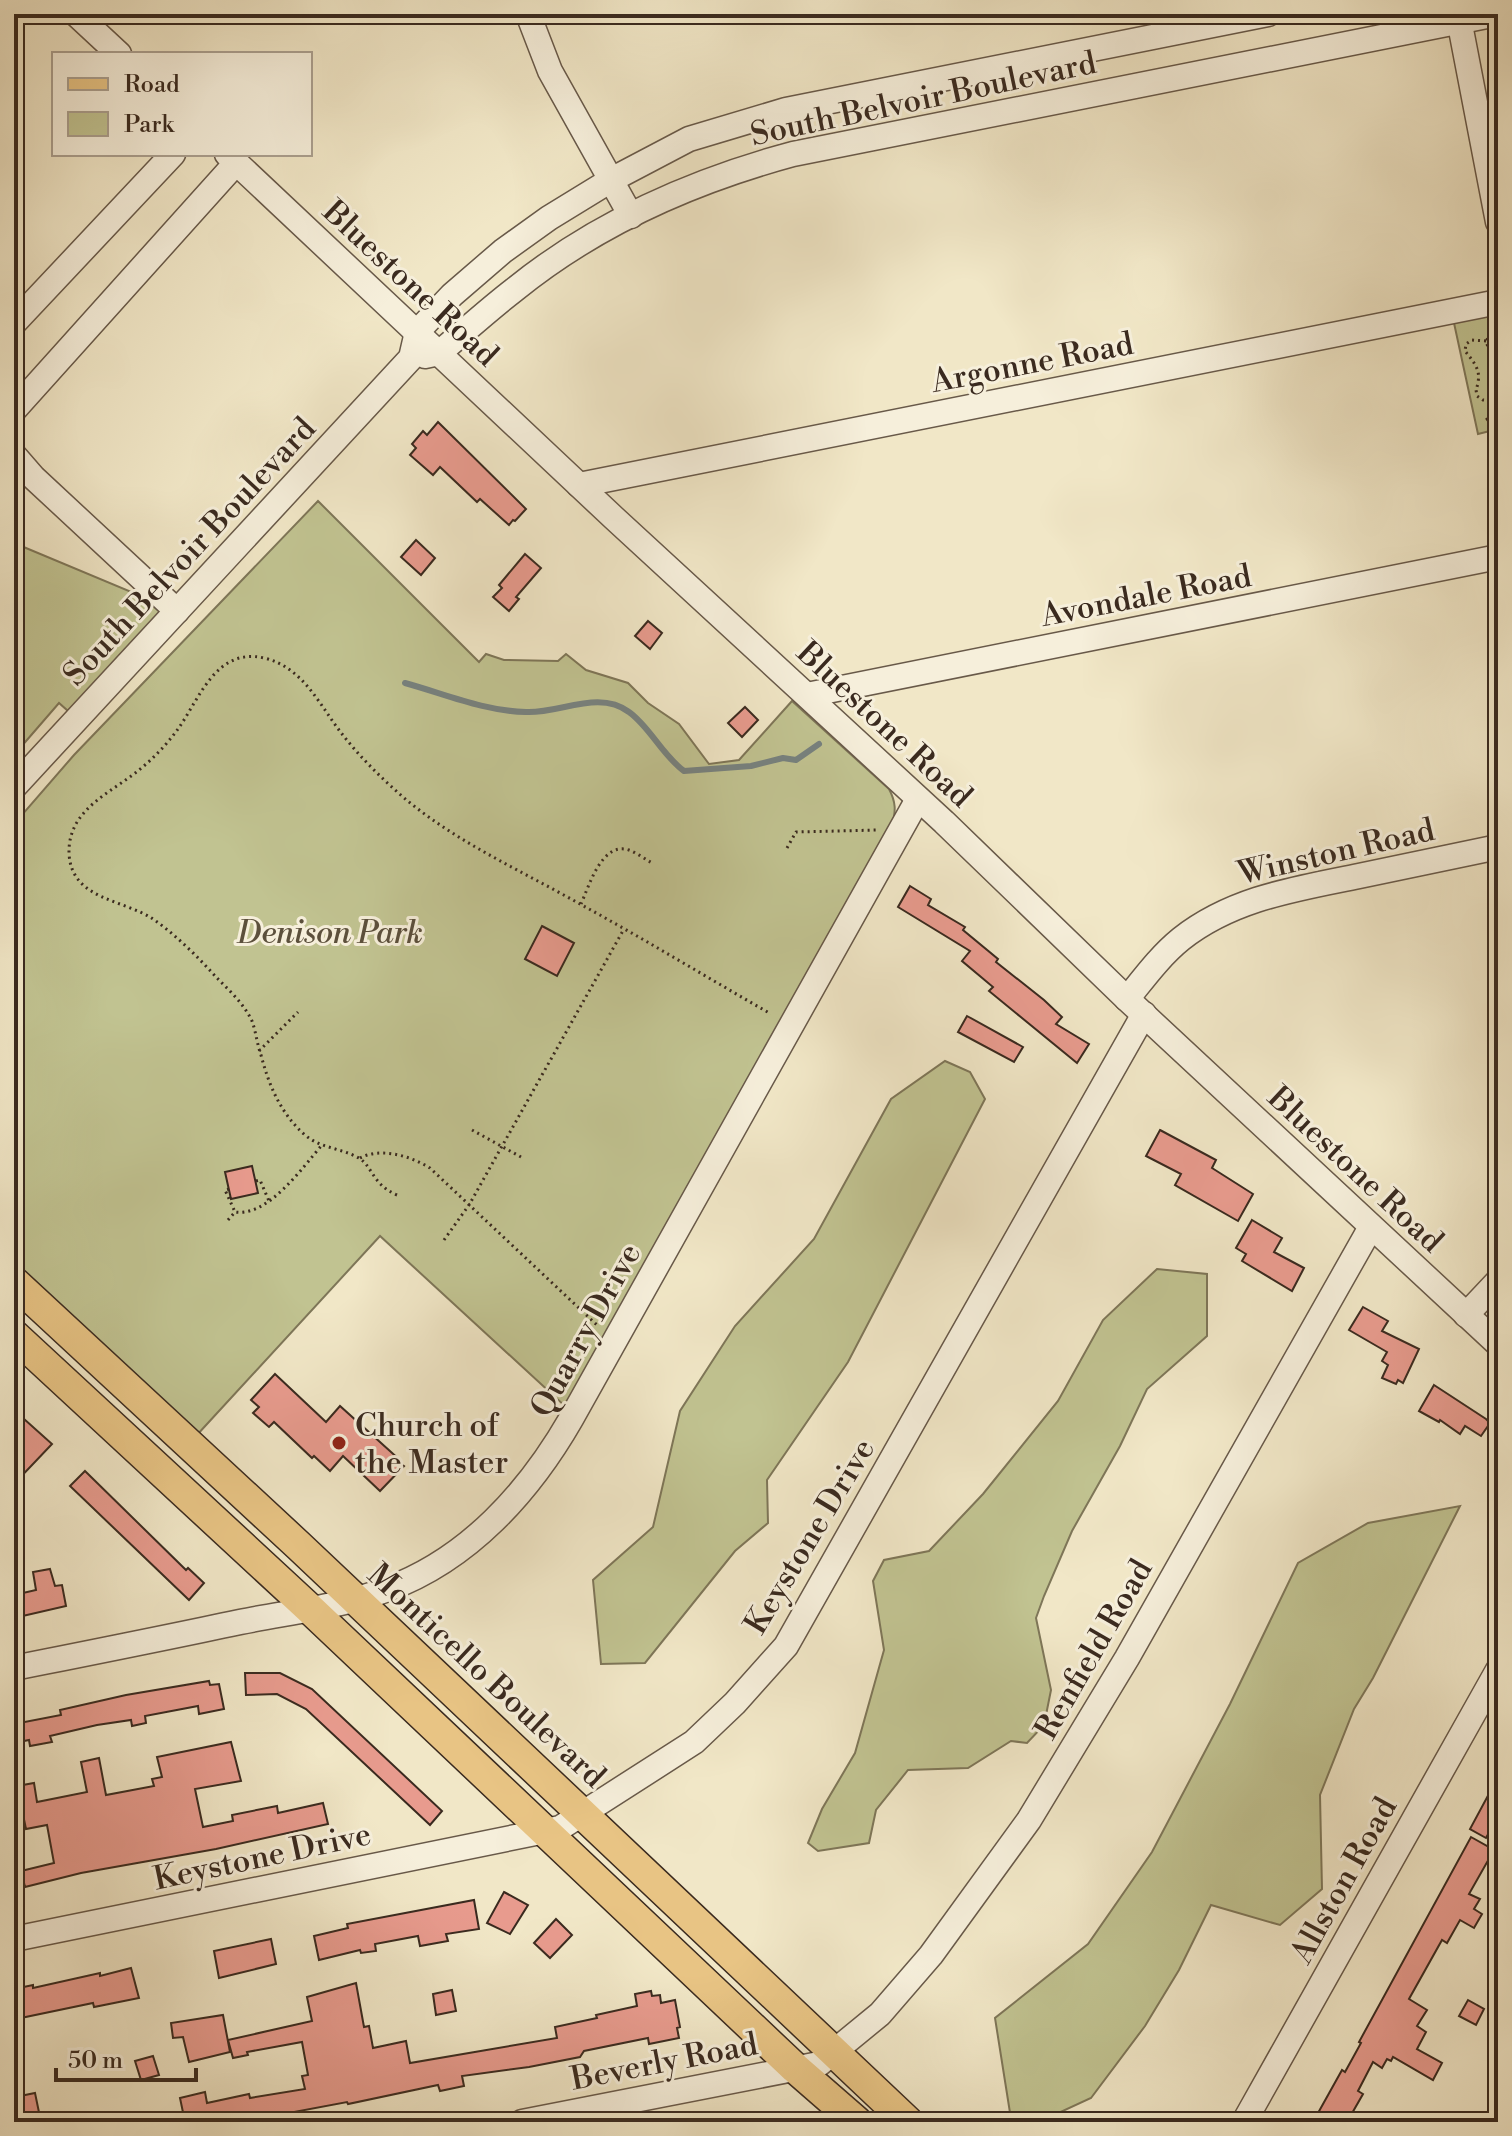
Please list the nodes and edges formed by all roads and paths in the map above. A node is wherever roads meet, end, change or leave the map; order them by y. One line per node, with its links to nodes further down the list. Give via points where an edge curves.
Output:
1 (76, 14): 6 (street)
2 (528, 14): 9 (street, via 550,71)
3 (1268, 14): 9 (street, South Belvoir Boulevard, via 786,110 689,139)
4 (1497, 14): 5 (street, South Belvoir Boulevard)
5 (1459, 18): 10 (street, South Belvoir Boulevard, via 793,154 712,179); 11 (street)
6 (117, 52)
7 (171, 156): 13 (street)
8 (232, 158): 15 (street, Bluestone Road); 20 (street)
9 (611, 180): 10 (street); 15 (street, South Belvoir Boulevard, via 503,251)
10 (631, 216): 17 (street, South Belvoir Boulevard, via 515,289)
11 (1498, 222)
12 (1498, 302): 24 (street, Argonne Road)
13 (14, 323)
14 (1498, 324): 16 (path)
15 (417, 332): 17 (street, Bluestone Road); 18 (street, South Belvoir Boulevard)
16 (1486, 341): 19 (path, via 1497,367); 19 (path, via 1472,340 1465,351 1477,368 1477,396)
17 (439, 353): 18 (street, South Belvoir Boulevard); 24 (street, Bluestone Road)
18 (411, 358): 26 (street, South Belvoir Boulevard)
19 (1493, 401): 21 (path)
20 (14, 410)
21 (1498, 411): 22 (path)
22 (1486, 420)
23 (14, 455): 26 (street)
24 (579, 485): 27 (street, Bluestone Road)
25 (1498, 557): 27 (street, Avondale Road)
26 (177, 611): 28 (street, South Belvoir Boulevard)
27 (807, 695): 29 (street, Bluestone Road)
28 (14, 787)
29 (918, 799): 36 (street, Bluestone Road); 60 (street, Quarry Drive, via 543,1465 510,1506 467,1544 395,1586)
30 (881, 829): 32 (path, via 796,832)
31 (1498, 847): 36 (street, Winston Road, via 1274,893 1238,906 1181,939 1158,961)
32 (787, 848)
33 (652, 863): 34 (path, via 628,850 611,851)
34 (581, 904): 35 (path); 39 (path, via 476,847 407,801 292,671 277,661 236,658 201,689 163,748 91,804 73,832 69,853 82,885 151,918 205,965 251,1018)
35 (624, 929): 38 (path); 42 (path)
36 (1136, 1006): 52 (street, Bluestone Road); 64 (street, Keystone Drive, via 786,1646 694,1742)
37 (298, 1012): 39 (path)
38 (776, 1017)
39 (259, 1051): 41 (path, via 287,1115)
40 (472, 1130): 42 (path)
41 (322, 1145): 44 (path); 48 (path)
42 (503, 1146): 43 (path); 49 (path)
43 (521, 1157)
44 (360, 1158): 47 (path, via 376,1182); 49 (path, via 392,1154 420,1162)
45 (256, 1181): 48 (path)
46 (229, 1189): 50 (path, via 225,1190)
47 (397, 1195)
48 (269, 1201): 50 (path, via 252,1211)
49 (469, 1205): 53 (path); 57 (path)
50 (235, 1212): 51 (path)
51 (228, 1220)
52 (1371, 1227): 56 (street, Bluestone Road); 67 (street, Renfield Road, via 1029,1820 931,1955 880,2014)
53 (444, 1240)
54 (1498, 1281): 56 (street)
55 (14, 1282): 60 (main road, Monticello Boulevard)
56 (1466, 1315): 59 (street, Bluestone Road)
57 (601, 1328)
58 (14, 1335): 61 (main road, Monticello Boulevard)
59 (1498, 1344)
60 (355, 1600): 61 (street, Quarry Drive); 64 (main road, Monticello Boulevard)
61 (310, 1609): 62 (street, Quarry Drive); 65 (main road, Monticello Boulevard)
62 (14, 1668)
63 (1498, 1670): 71 (street, Allston Road)
64 (582, 1814): 65 (street, Keystone Drive); 67 (main road, Monticello Boulevard)
65 (543, 1832): 66 (street, Keystone Drive); 67 (main road, Monticello Boulevard)
66 (14, 1939)
67 (816, 2061): 68 (street, Beverly Road); 69 (main road, Monticello Boulevard); 70 (main road, Monticello Boulevard)
68 (522, 2122)
69 (857, 2122)
70 (908, 2122)
71 (1244, 2122)

